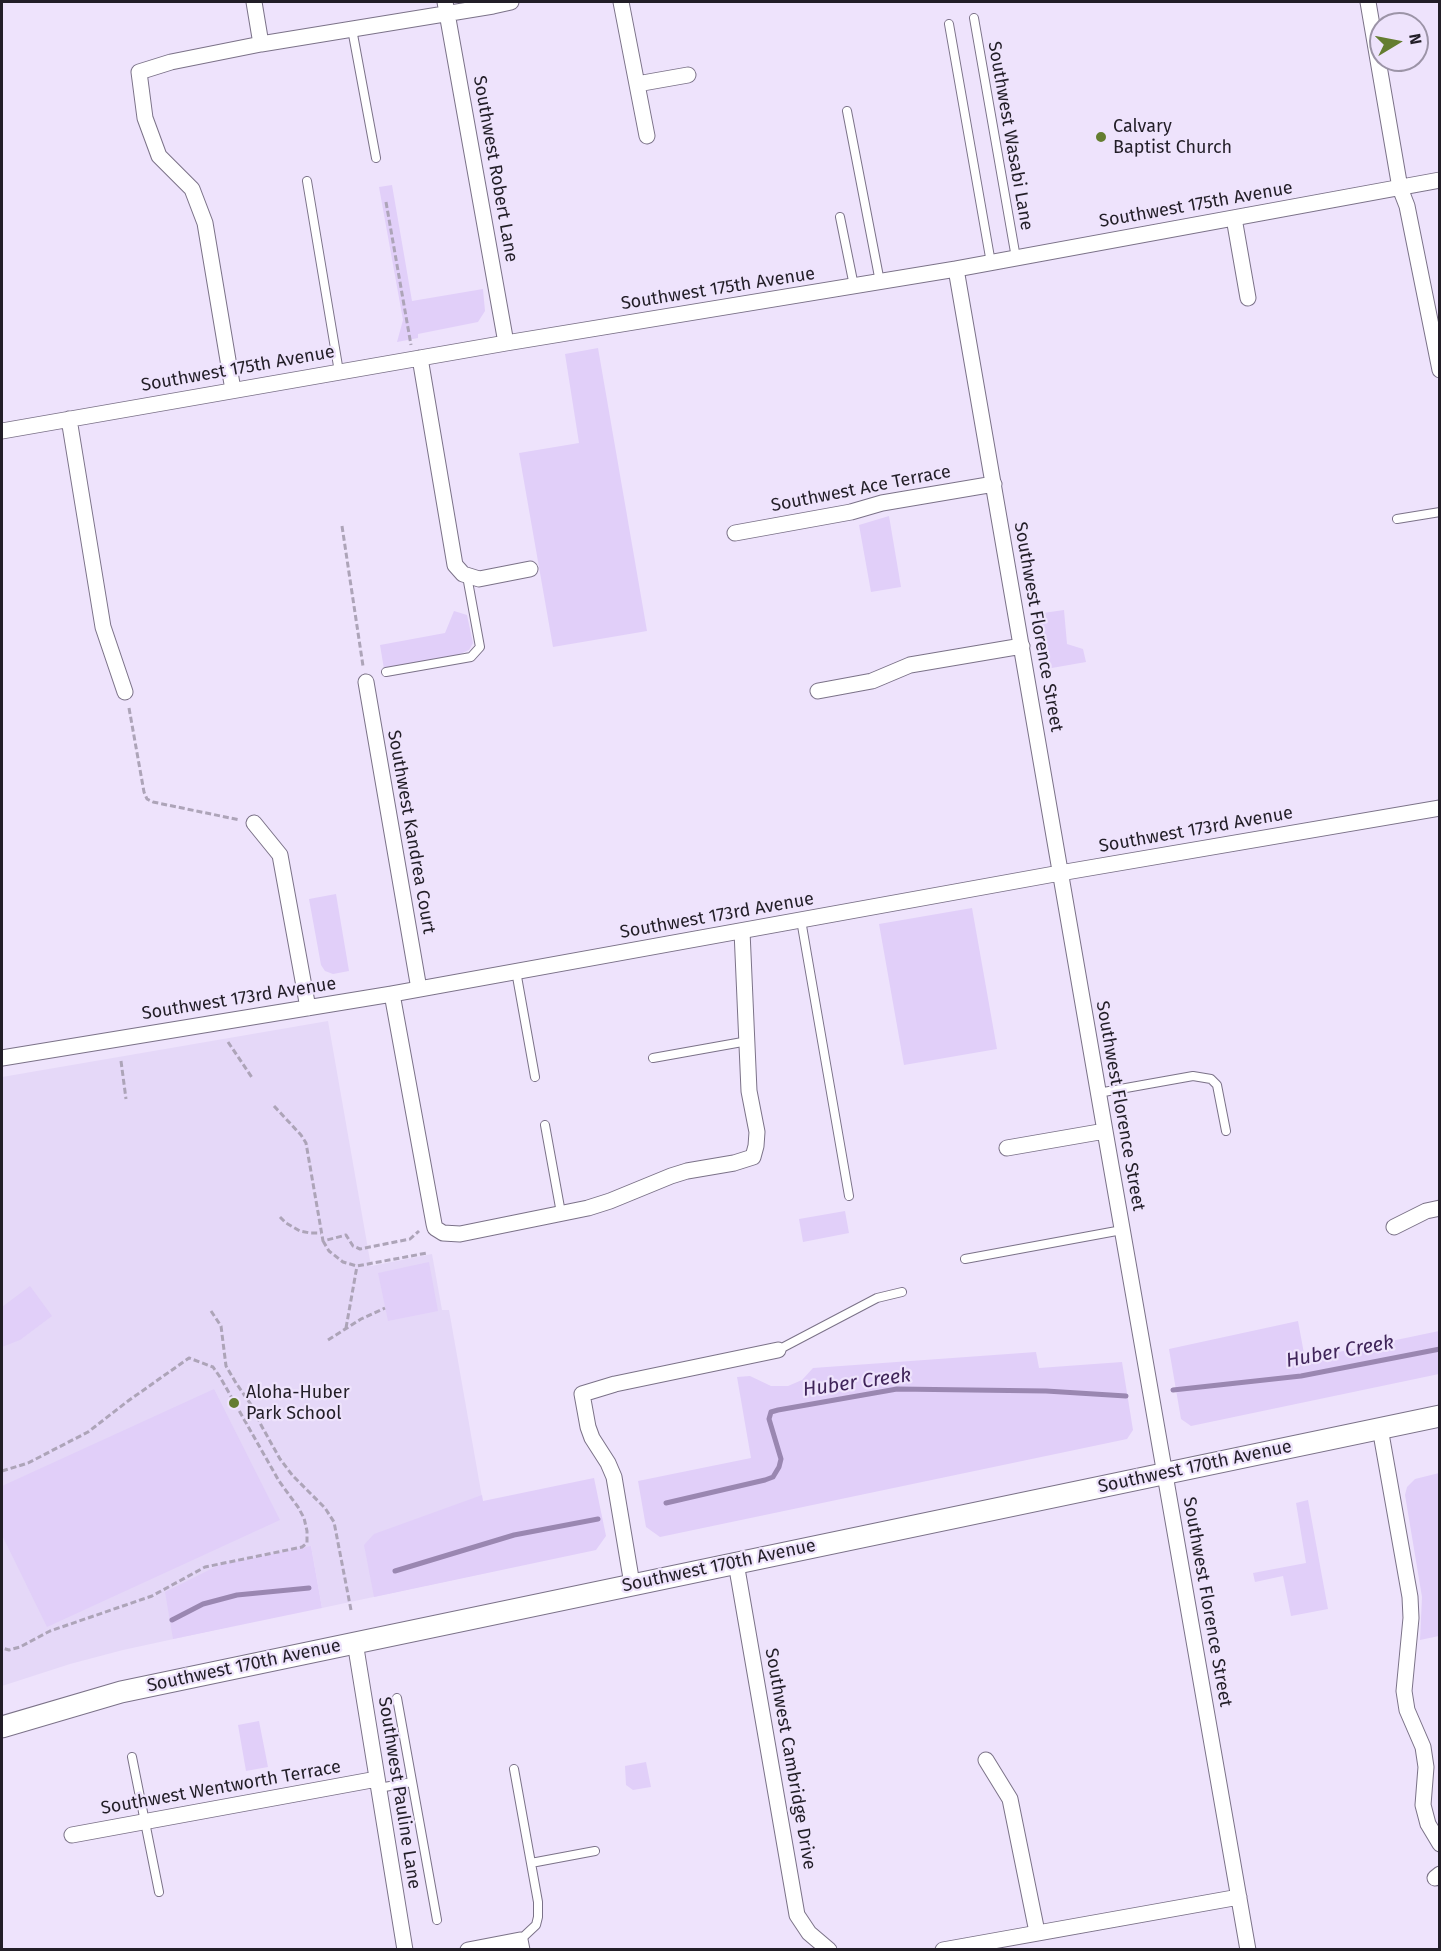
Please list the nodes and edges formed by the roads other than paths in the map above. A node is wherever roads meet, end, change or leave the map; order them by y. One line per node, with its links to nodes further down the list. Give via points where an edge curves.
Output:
1 (254, 2): 9 (street)
2 (511, 2): 5 (street)
3 (621, 2): 11 (street)
4 (1368, 2): 17 (street)
5 (446, 8): 8 (street); 26 (street, Southwest Robert Lane)
6 (974, 18): 20 (lane, Southwest Wasabi Lane)
7 (949, 24): 21 (lane)
8 (352, 29): 9 (street); 14 (lane)
9 (261, 44): 30 (street, via 139,72 145,118 159,156 192,189 205,224)
10 (688, 75): 11 (street)
11 (637, 84): 13 (street)
12 (847, 111): 23 (lane)
13 (647, 136)
14 (376, 158)
15 (1440, 180): 17 (street, Southwest 175th Avenue)
16 (307, 181): 29 (lane)
17 (1400, 188): 19 (street, Southwest 175th Avenue); 28 (street)
18 (840, 217): 24 (lane)
19 (1234, 218): 20 (street, Southwest 175th Avenue); 25 (street)
20 (1016, 258): 21 (street, Southwest 175th Avenue)
21 (991, 262): 22 (street, Southwest 175th Avenue)
22 (956, 269): 23 (street, Southwest 175th Avenue); 33 (street, Southwest Florence Street)
23 (880, 282): 24 (street, Southwest 175th Avenue)
24 (854, 286): 26 (street, Southwest 175th Avenue)
25 (1248, 298)
26 (506, 343): 27 (street, Southwest 175th Avenue)
27 (417, 359): 29 (street, Southwest 175th Avenue); 38 (street, via 453,560)
28 (1440, 370)
29 (339, 372): 30 (street, Southwest 175th Avenue)
30 (233, 390): 31 (street, Southwest 175th Avenue)
31 (69, 419): 32 (street, Southwest 175th Avenue); 43 (street, via 104,627)
32 (2, 431)
33 (994, 484): 36 (street, Southwest Ace Terrace); 39 (street, Southwest Florence Street)
34 (1440, 512): 35 (lane)
35 (1397, 519)
36 (735, 533)
37 (530, 569): 38 (street, via 479,579)
38 (467, 576): 40 (lane, via 480,647 471,657)
39 (1022, 646): 42 (street, via 910,665 872,681); 46 (street, Southwest Florence Street)
40 (386, 672)
41 (366, 682): 50 (street, Southwest Kandrea Court)
42 (818, 691)
43 (126, 692)
44 (1440, 809): 46 (street, Southwest 173rd Avenue)
45 (254, 823): 52 (street, via 280,855)
46 (1060, 873): 47 (street, Southwest 173rd Avenue); 57 (street, Southwest Florence Street)
47 (801, 921): 48 (street, Southwest 173rd Avenue); 62 (lane)
48 (742, 931): 49 (street, Southwest 173rd Avenue); 53 (street)
49 (516, 971): 50 (street, Southwest 173rd Avenue); 56 (lane)
50 (419, 989): 51 (street, Southwest 173rd Avenue)
51 (392, 994): 52 (street, Southwest 173rd Avenue); 64 (street, via 438,1229 460,1234)
52 (308, 1008): 54 (street, Southwest 173rd Avenue)
53 (748, 1041): 55 (lane); 64 (street, via 749,1091 757,1132 753,1157 687,1171 610,1201)
54 (2, 1058)
55 (653, 1058)
56 (535, 1077)
57 (1098, 1093): 59 (street, Southwest Florence Street); 60 (lane, via 1192,1076 1211,1079 1217,1085)
58 (546, 1125): 64 (lane)
59 (1104, 1131): 61 (street); 66 (street, Southwest Florence Street)
60 (1226, 1131)
61 (1007, 1148)
62 (849, 1196)
63 (1440, 1208): 65 (street)
64 (561, 1213)
65 (1394, 1227)
66 (1122, 1230): 67 (lane); 72 (street, Southwest Florence Street)
67 (965, 1260)
68 (902, 1293): 69 (lane, via 877,1298)
69 (778, 1350): 74 (street, via 582,1394 592,1438 614,1477)
70 (1440, 1416): 71 (main road, Southwest 170th Avenue)
71 (1380, 1428): 72 (main road, Southwest 170th Avenue); 85 (street, via 1410,1597 1404,1691 1407,1710 1423,1747 1423,1805 1428,1824)
72 (1164, 1473): 73 (main road, Southwest 170th Avenue); 89 (street, Southwest Florence Street)
73 (736, 1563): 74 (main road, Southwest 170th Avenue); 95 (street, Southwest Cambridge Drive, via 797,1916)
74 (632, 1584): 75 (main road, Southwest 170th Avenue)
75 (355, 1642): 77 (main road, Southwest 170th Avenue, via 121,1692); 82 (street, Southwest Pauline Lane)
76 (397, 1698): 81 (lane)
77 (2, 1727)
78 (132, 1756): 83 (lane)
79 (986, 1760): 91 (street, via 1010,1799)
80 (514, 1769): 87 (lane)
81 (412, 1782): 82 (lane); 90 (lane)
82 (378, 1783): 83 (street, Southwest Wentworth Terrace); 93 (street, Southwest Pauline Lane)
83 (145, 1822): 84 (street, Southwest Wentworth Terrace); 88 (lane)
84 (72, 1835)
85 (1440, 1844)
86 (595, 1851): 87 (lane)
87 (531, 1863): 92 (lane, via 538,1917)
88 (159, 1892)
89 (1239, 1897): 91 (street); 97 (street, Southwest Florence Street)
90 (437, 1920)
91 (1037, 1932): 96 (street)
92 (521, 1945): 94 (street)
93 (405, 1950)
94 (468, 1950)
95 (829, 1950)
96 (943, 1950)
97 (1248, 1950)

